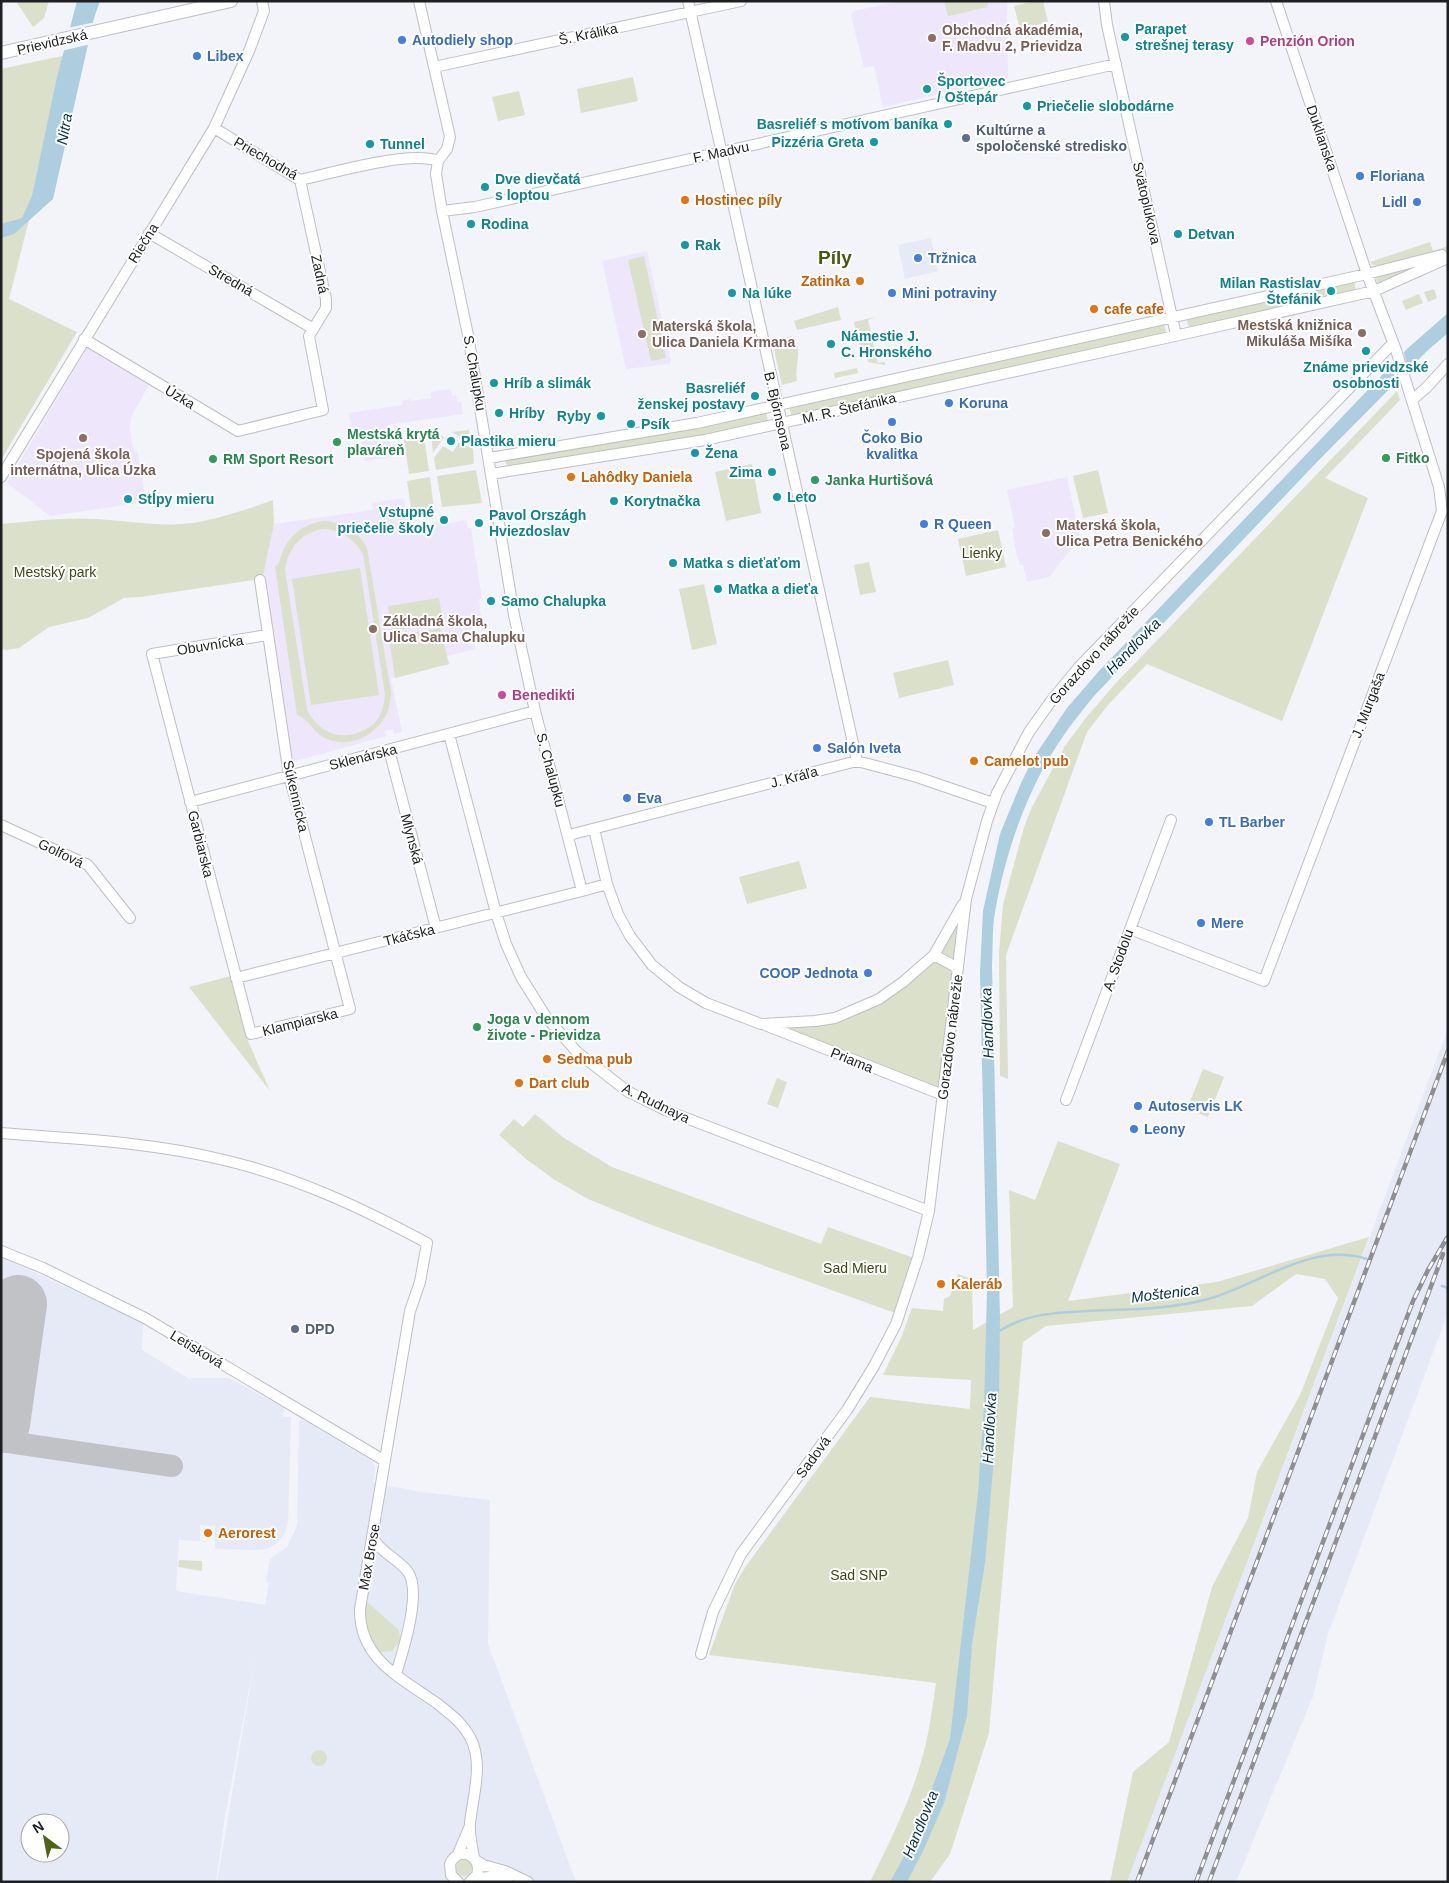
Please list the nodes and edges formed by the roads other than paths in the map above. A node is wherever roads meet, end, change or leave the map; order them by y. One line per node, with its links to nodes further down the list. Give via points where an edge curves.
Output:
1 (231, 1): 9 (street, Prievidzská)
2 (262, 1): 12 (street, Riečna, via 264,11)
3 (419, 1): 11 (street, S. Chalupku)
4 (688, 1): 8 (street, B. Bjőrnsona)
5 (741, 1): 8 (street, Š. Králika)
6 (1104, 1): 10 (street, Svätoplukova)
7 (1276, 1): 20 (street, Duklianska)
8 (690, 13): 11 (street, Š. Králika); 13 (street, B. Bjőrnsona)
9 (1, 54)
10 (1116, 64): 13 (street, F. Madvu); 22 (street, Svätoplukova)
11 (434, 68): 14 (street, S. Chalupku, via 450,137 447,149)
12 (214, 128): 15 (street, Priechodná); 17 (street, Riečna)
13 (720, 152): 16 (street, F. Madvu, via 475,207); 29 (street, B. Bjőrnsona)
14 (438, 161): 15 (street, Priechodná, via 419,157); 16 (street, S. Chalupku, via 436,174)
15 (300, 180): 23 (street, Zadná, via 326,299 326,308)
16 (442, 211): 31 (street, S. Chalupku)
17 (149, 232): 23 (street, Stredná); 25 (street, Riečna)
18 (1448, 254): 20 (street, M. R. Štefánika)
19 (1448, 258): 21 (street, M. R. Štefánika)
20 (1367, 274): 21 (street); 22 (street, M. R. Štefánika)
21 (1374, 291): 24 (street, M. R. Štefánika); 26 (street, J. Murgaša)
22 (1172, 317): 24 (street); 29 (street, M. R. Štefánika)
23 (312, 328): 25 (street, Úzka, via 309,336 323,410 238,431)
24 (1176, 335): 30 (street, M. R. Štefánika)
25 (84, 339): 33 (street, Riečna)
26 (1394, 346): 28 (street, J. Murgaša); 43 (street, Gorazdovo nábrežie, via 1068,681 1029,732)
27 (1448, 364): 28 (street)
28 (1412, 400): 54 (street, J. Murgaša, via 1439,487 1442,511 1264,981)
29 (777, 404): 30 (street, B. Bjőrnsona); 31 (street, M. R. Štefánika, via 697,423)
30 (781, 423): 32 (street, M. R. Štefánika, via 700,441); 40 (street, B. Bjőrnsona)
31 (489, 458): 32 (street, S. Chalupku)
32 (491, 474): 37 (street, S. Chalupku, via 514,615)
33 (1, 477)
34 (260, 580): 35 (street, Súkennícka)
35 (267, 635): 36 (street, Obuvnícka); 41 (street, Súkennícka)
36 (152, 654): 42 (street, Garbiarska)
37 (536, 712): 38 (street, Sklenárska); 47 (street, S. Chalupku)
38 (449, 734): 39 (street, Sklenárska); 51 (street, A. Rudnaya)
39 (389, 750): 41 (street, Sklenárska); 53 (street, Mlynská)
40 (857, 761): 43 (street); 46 (street, J. Kráľa)
41 (289, 775): 42 (street, Sklenárska); 55 (street, Súkennícka)
42 (190, 802): 58 (street, Garbiarska)
43 (993, 803): 50 (street, Gorazdovo nábrežie)
44 (1171, 820): 54 (street, A. Stodolu)
45 (1, 825): 52 (street, Golfová, via 88,865)
46 (594, 829): 47 (street); 48 (street)
47 (569, 835): 49 (street, S. Chalupku)
48 (608, 884): 49 (street); 60 (street, Priama, via 625,928 652,965 679,988 706,1003)
49 (582, 891): 51 (street, Tkáčska)
50 (966, 899): 56 (street); 57 (street, Gorazdovo nábrežie)
51 (496, 912): 53 (street, Tkáčska); 65 (street, A. Rudnaya, via 521,977 546,1017 577,1052 627,1091 686,1119)
52 (130, 918)
53 (436, 928): 55 (street, Tkáčska)
54 (1130, 929): 63 (street, A. Stodolu)
55 (335, 953): 58 (street, Tkáčska); 59 (street, Súkennícka)
56 (934, 956): 57 (street); 60 (street, via 879,999 835,1018)
57 (958, 968): 62 (street, Gorazdovo nábrežie)
58 (236, 978): 61 (street, Garbiarska)
59 (350, 1009): 61 (street, Klampiarska)
60 (761, 1024): 62 (street, Priama)
61 (251, 1034)
62 (943, 1095): 65 (street, Gorazdovo nábrežie)
63 (1066, 1100)
64 (1, 1133): 68 (street, Max Brose, via 113,1142 224,1160 333,1196 427,1243 420,1282 410,1311)
65 (929, 1212): 67 (street, Gorazdovo nábrežie)
66 (1, 1251): 68 (street, Letisková, via 145,1318)
67 (918, 1257): 70 (street, Sadová, via 896,1324 874,1366 812,1460 741,1554 713,1612)
68 (385, 1461): 69 (street, Max Brose)
69 (372, 1537): 71 (street, Max Brose, via 360,1621 366,1644); 71 (street, via 406,1570 414,1589 406,1642)
70 (701, 1654)
71 (396, 1674): 72 (street, Max Brose, via 452,1715 470,1737 476,1753 477,1772)
72 (470, 1825): 73 (street, Max Brose); 74 (street, Max Brose)
73 (458, 1854): 74 (street); 77 (street, Max Brose, via 449,1867)
74 (475, 1859): 75 (street); 76 (street, Max Brose, via 478,1869)
75 (517, 1877): 76 (street); 78 (street)
76 (472, 1880)
77 (456, 1881)
78 (528, 1882)

